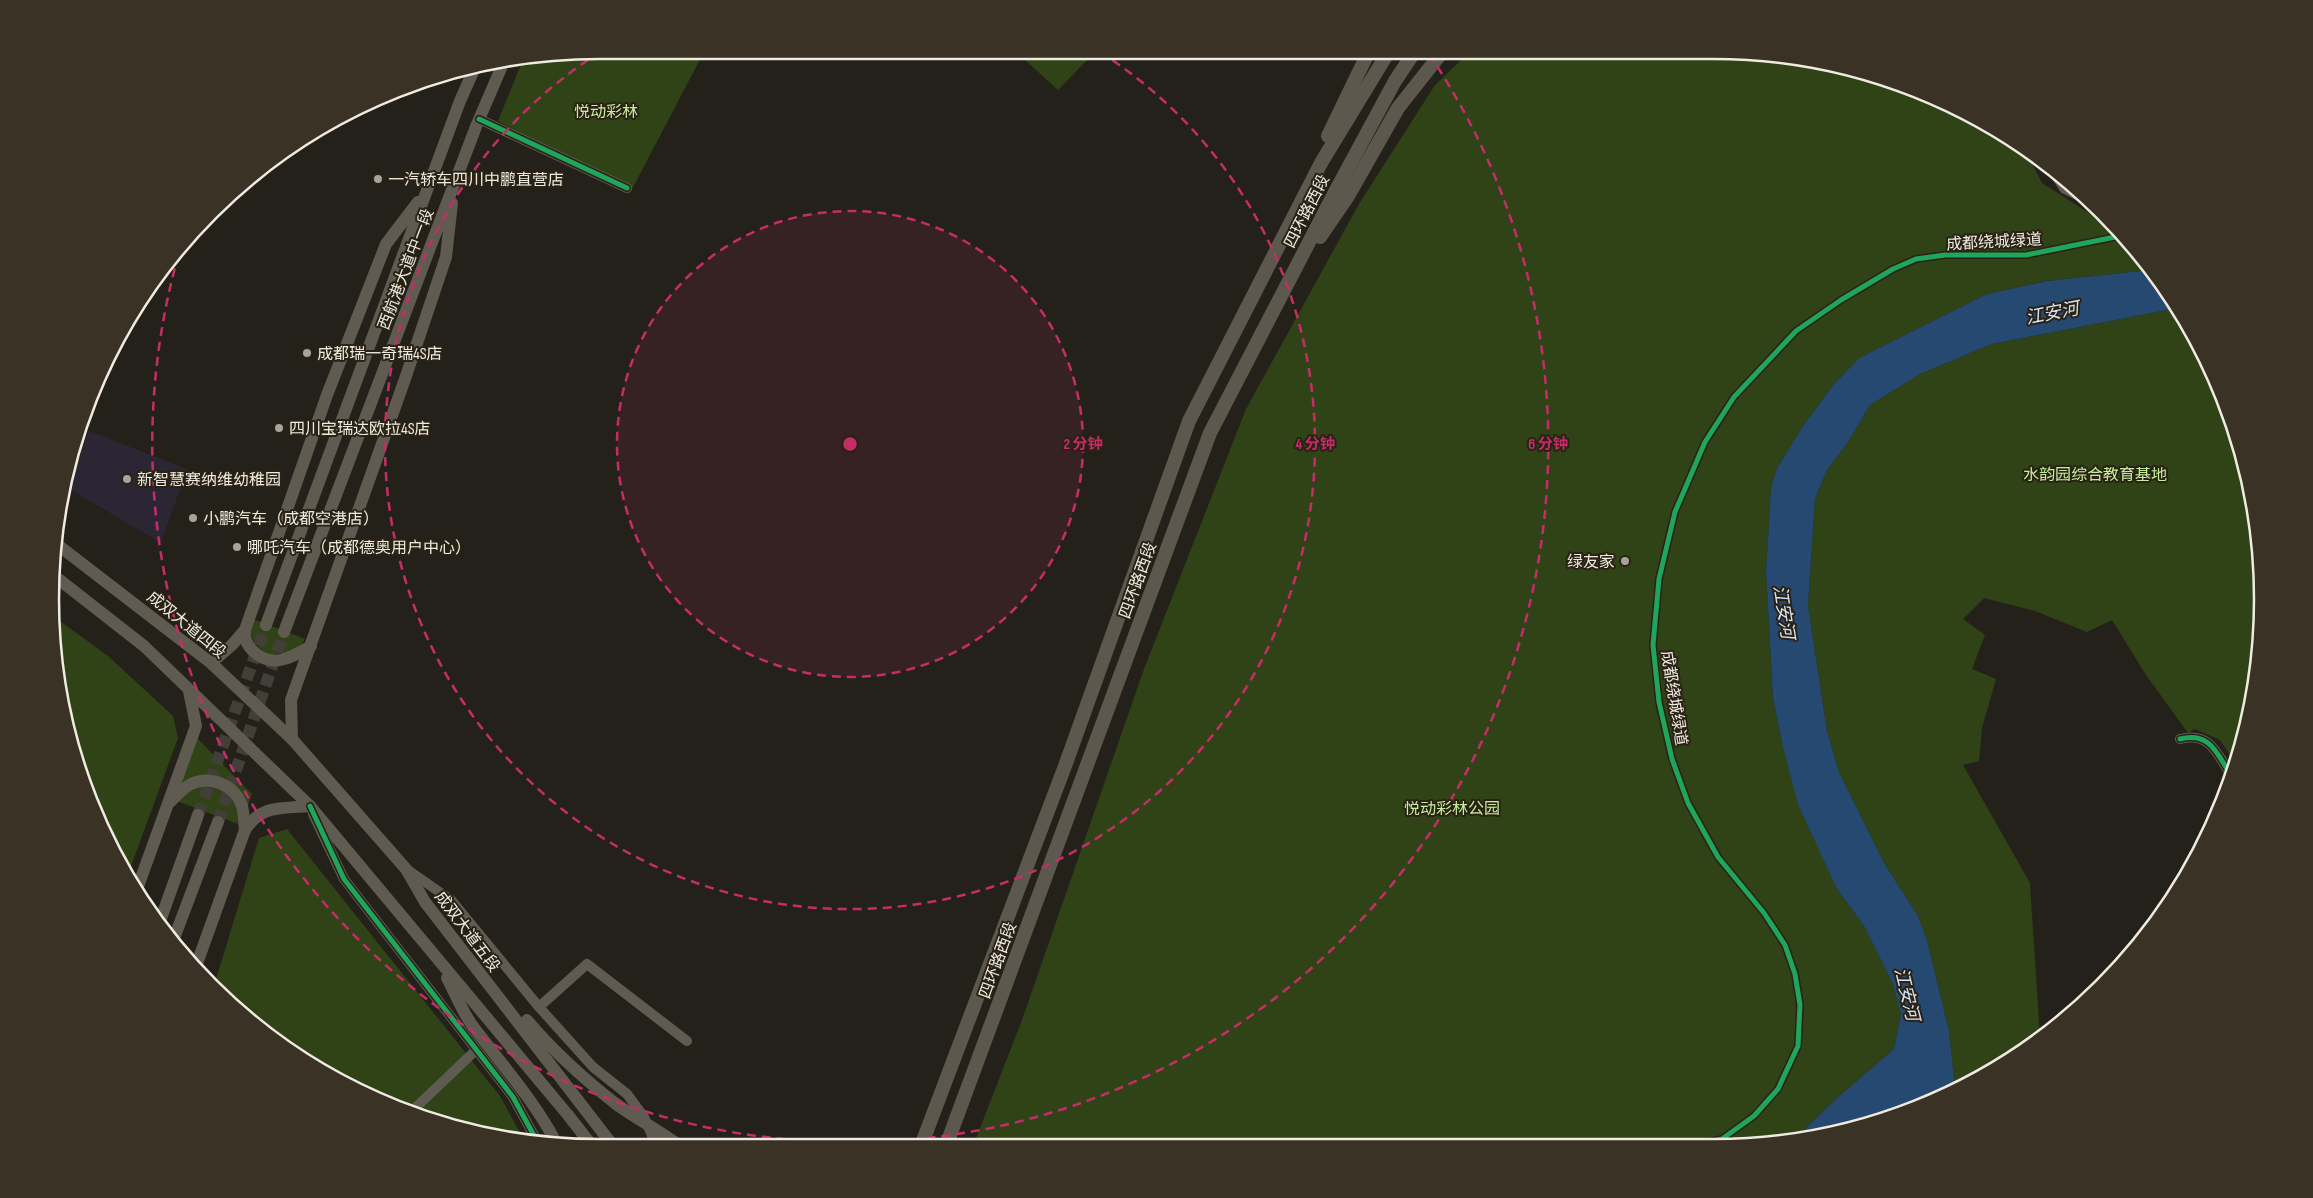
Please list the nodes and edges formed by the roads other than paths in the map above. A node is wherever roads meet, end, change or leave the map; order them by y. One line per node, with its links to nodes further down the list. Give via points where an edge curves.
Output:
1 (1364, 59): 9 (highway)
2 (1369, 59): 9 (highway)
3 (1384, 59): 12 (highway, 四环路西段)
4 (1410, 59): 16 (highway, 四环路西段, via 1338,186)
5 (1428, 59): 10 (highway)
6 (1437, 59): 10 (highway)
7 (501, 68): 11 (main road, 西航港大道中一段)
8 (472, 74): 15 (main road, 西航港大道中一段)
9 (1346, 99): 12 (highway, via 1328,136)
10 (1398, 108): 16 (highway, via 1348,196)
11 (479, 119): 13 (main road, 西航港大道中一段); 14 (street)
12 (1321, 163): 50 (highway, 四环路西段, via 1189,421 1068,757)
13 (454, 184): 21 (main road, 西航港大道中一段); 22 (main road, via 446,258)
14 (627, 188)
15 (426, 192): 19 (main road, 西航港大道中一段); 20 (main road, via 386,244 327,395)
16 (1290, 281): 51 (highway, 四环路西段, via 1210,433)
17 (61, 548): 23 (main road, 成双大道四段)
18 (60, 580): 24 (main road, via 144,646)
19 (266, 625)
20 (245, 630): 22 (main road, via 244,636 250,648 269,661 291,658); 23 (main road)
21 (284, 632)
22 (311, 646): 25 (main road, via 291,700)
23 (211, 663): 25 (main road, 成双大道四段)
24 (188, 689): 28 (main road, via 196,726); 29 (main road)
25 (292, 739): 33 (main road, 成双大道五段)
26 (2180, 739): 27 (street, via 2193,735 2208,742)
27 (2227, 769)
28 (168, 804): 32 (main road, via 189,785 203,780 222,783 236,795 242,807); 34 (main road)
29 (310, 806): 32 (main road, via 259,813); 38 (main road); 42 (street, via 344,879)
30 (198, 815): 36 (main road)
31 (218, 822): 37 (main road)
32 (245, 830): 39 (main road)
33 (406, 869): 35 (main road, 成双大道五段); 40 (street, via 451,900)
34 (139, 882)
35 (425, 902): 47 (main road, 成双大道五段); 49 (main road, via 546,1042 618,1105)
36 (162, 916)
37 (176, 935)
38 (432, 952): 45 (main road, via 472,1024 543,1116); 46 (main road)
39 (199, 961)
40 (539, 1008): 41 (street, via 587,964); 48 (street, via 593,1067 636,1104)
41 (687, 1041)
42 (476, 1050): 43 (street); 44 (street, via 513,1097)
43 (416, 1107)
44 (534, 1135)
45 (554, 1137)
46 (586, 1139)
47 (608, 1139)
48 (652, 1139)
49 (669, 1139)
50 (924, 1139)
51 (949, 1139)

